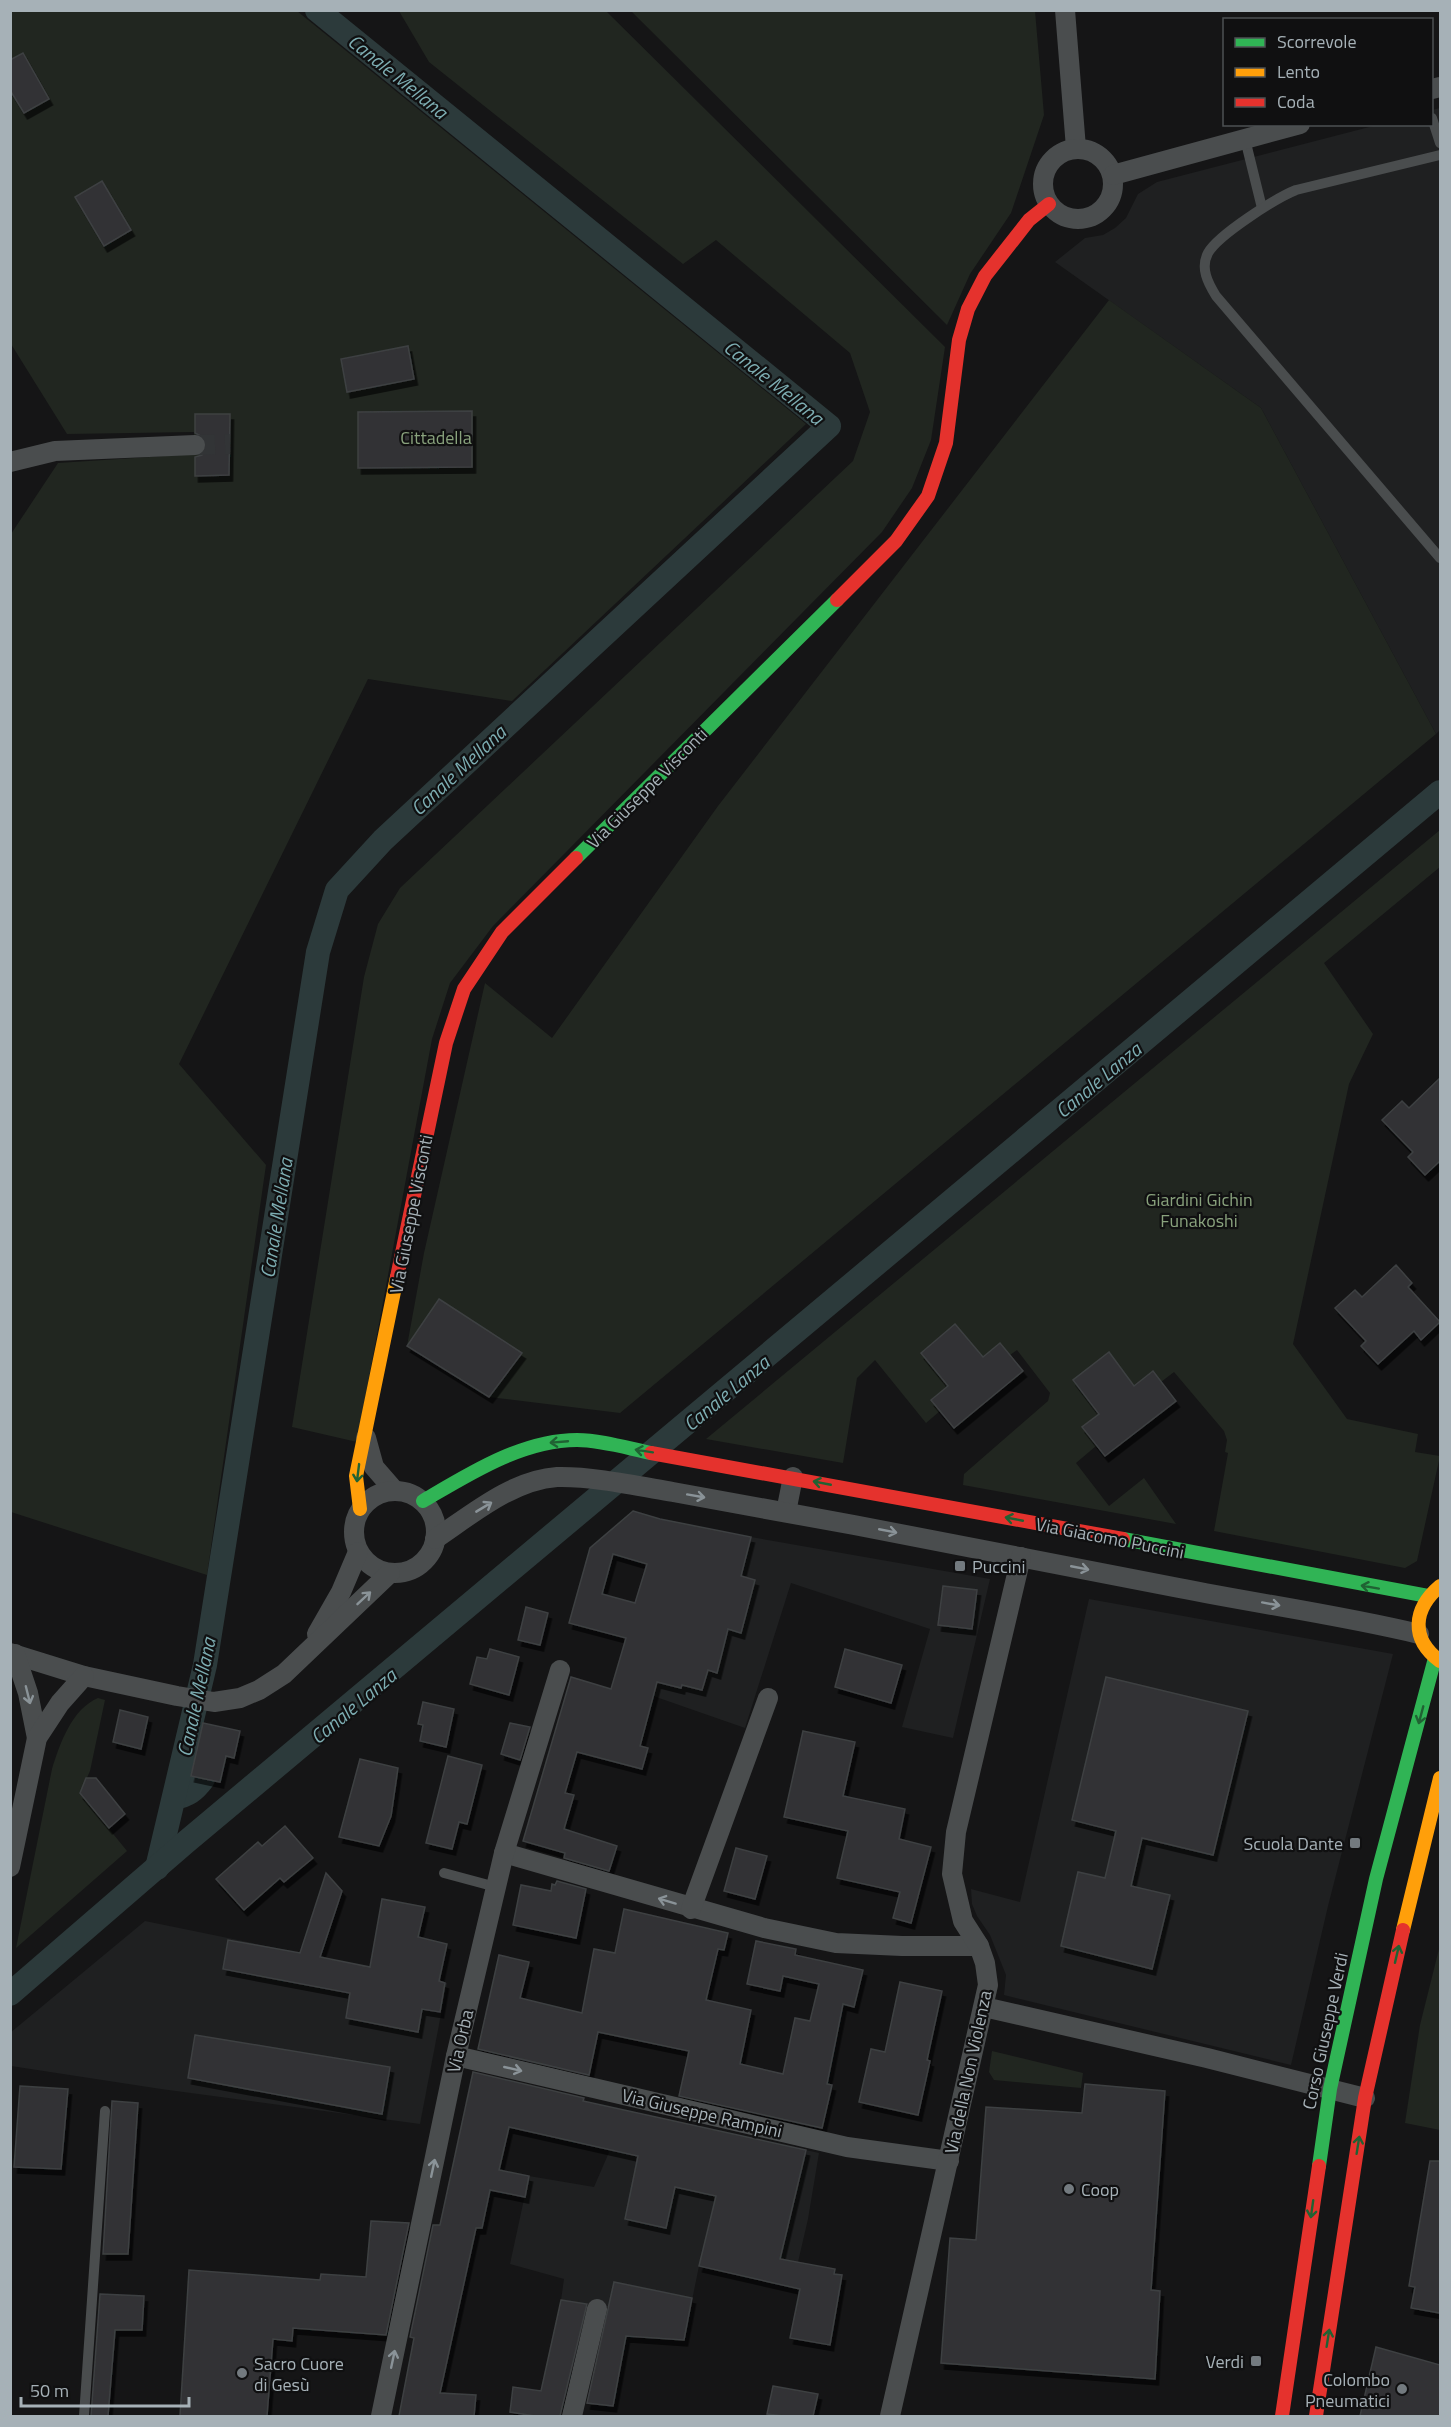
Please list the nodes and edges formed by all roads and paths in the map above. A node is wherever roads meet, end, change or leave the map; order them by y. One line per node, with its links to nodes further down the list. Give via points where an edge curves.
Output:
1 (1065, 10): 6 (street)
2 (1433, 124): 5 (lane)
3 (1292, 126): 4 (street)
4 (1245, 139): 8 (street); 10 (lane)
5 (1440, 143)
6 (1076, 148): 8 (street, via 1099,155); 9 (street, via 1065,150 1049,163 1042,184)
7 (1440, 155): 10 (lane, via 1296,190)
8 (1113, 175): 9 (street, via 1110,199 1093,216 1069,218)
9 (1049, 204): 14 (street, Via Giuseppe Visconti, via 1029,220 985,276 968,309 959,340 946,443 928,496 896,541 502,932 464,989 446,1043)
10 (1262, 208): 13 (lane, via 1209,252 1206,280)
11 (195, 445): 12 (street, via 55,451)
12 (10, 462)
13 (1440, 558)
14 (366, 1437): 16 (street, Via Giuseppe Visconti, via 374,1467); 18 (street, Via Giuseppe Visconti, one-way to 18, via 356,1476)
15 (793, 1477): 17 (street, Via Giacomo Puccini, one-way to 17, via 578,1440 523,1449); 19 (street); 25 (street, Via Giacomo Puccini, one-way to 15)
16 (394, 1490): 17 (street); 18 (street, via 381,1492)
17 (423, 1501): 20 (street, via 431,1512)
18 (360, 1509): 21 (street, via 353,1526)
19 (786, 1512): 20 (street, Via Giacomo Puccini, one-way to 19, via 512,1491 556,1477 639,1486); 22 (street, Via Giacomo Puccini, one-way to 22)
20 (435, 1539): 23 (street, via 428,1556 414,1569)
21 (358, 1552): 23 (street, via 366,1562); 27 (street, via 341,1592)
22 (1021, 1557): 26 (street, Via Giacomo Puccini, one-way to 26); 40 (street, Via della Non Violenza, via 956,1832 952,1874 963,1921)
23 (390, 1573): 27 (street, one-way to 23)
24 (1440, 1587): 25 (street)
25 (1428, 1596): 26 (street, via 1421,1608)
26 (1419, 1634): 29 (street, via 1425,1648)
27 (306, 1652): 31 (street, via 284,1674 259,1690 214,1702)
28 (13, 1653): 31 (street); 33 (street, one-way to 33, via 28,1693)
29 (1438, 1660): 43 (street, Corso Giuseppe Verdi, one-way to 43, via 1376,1879)
30 (560, 1670): 35 (street, Via Orba)
31 (84, 1676): 33 (street)
32 (768, 1698): 39 (street)
33 (37, 1738): 36 (street)
34 (1440, 1778): 44 (street, one-way to 34)
35 (504, 1853): 38 (street, Via Orba); 39 (street, one-way to 35)
36 (10, 1867)
37 (444, 1873): 38 (lane)
38 (496, 1887): 42 (street, Via Orba)
39 (691, 1909): 40 (street, via 836,1942)
40 (979, 1946): 41 (street, Via della Non Violenza, via 988,1985)
41 (984, 2007): 43 (street); 46 (street, Via della Non Violenza)
42 (456, 2056): 46 (street, Via Giuseppe Rampini, one-way to 46, via 825,2142); 49 (street, Via Orba, one-way to 42)
43 (1330, 2089): 44 (street); 52 (street, Corso Giuseppe Verdi, one-way to 52)
44 (1365, 2098): 53 (street, one-way to 44)
45 (105, 2111): 48 (lane)
46 (949, 2161): 51 (street, Via della Non Violenza)
47 (597, 2309): 50 (street)
48 (84, 2416)
49 (381, 2416)
50 (572, 2416)
51 (890, 2416)
52 (1282, 2416)
53 (1316, 2416)

